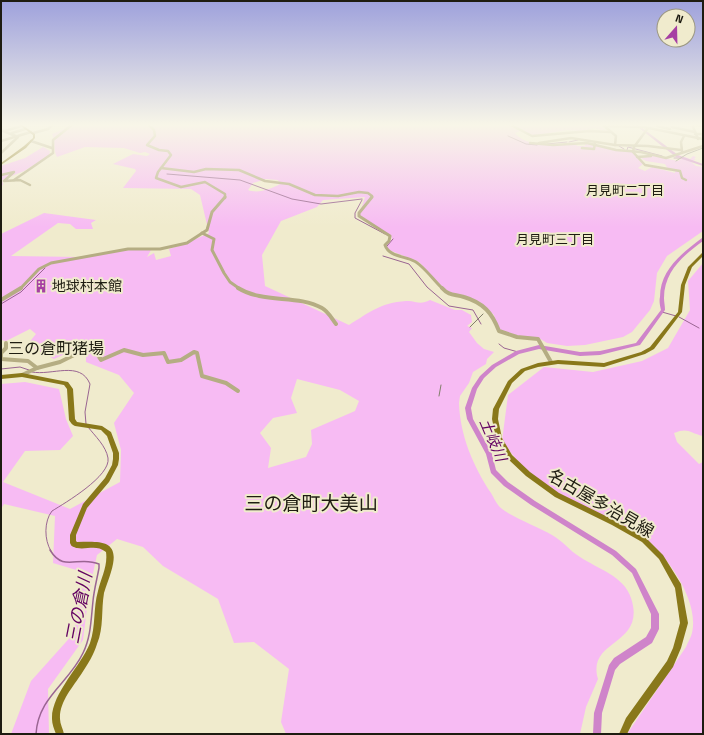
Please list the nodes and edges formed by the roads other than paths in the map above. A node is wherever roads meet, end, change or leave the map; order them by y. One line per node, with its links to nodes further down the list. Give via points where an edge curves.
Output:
1 (45, 158): 6 (street)
2 (168, 158): 4 (street)
3 (638, 158): 7 (street, via 649,166 680,171 682,178)
4 (161, 168): 9 (street, via 156,175 157,178 181,187 205,182 225,194 212,212 208,227); 14 (street, via 194,172 206,169 239,170 265,181 289,184 320,196 368,193 372,196 359,216 390,236 385,245 387,250 415,261 446,293 482,305 493,316 499,331 540,341)
5 (1, 176): 6 (street, via 14,172 4,181)
6 (14, 180): 8 (street)
7 (686, 180)
8 (30, 185)
9 (202, 233): 11 (street, via 185,244 167,248 128,249 51,263 37,271 22,289); 12 (street, via 214,239 212,250 217,255 224,274 235,287 261,297 299,300 320,307)
10 (703, 254): 14 (main road, 名古屋多治見線, via 693,263 681,288 681,308 654,345 643,353 600,366)
11 (1, 300)
12 (336, 324)
13 (6, 343): 15 (street, via 6,348 1,352 1,359 28,361)
14 (550, 360): 20 (main road, 名古屋多治見線, via 518,374 498,402 495,414 496,429 501,444 520,467 544,487 626,529 649,545 661,557 671,573 683,606 684,628 673,659)
15 (37, 368): 16 (street); 18 (street, via 89,350 96,351 101,360 124,350 143,355 161,352 168,362 174,362 194,352 199,359 199,372 202,376 226,383)
16 (24, 374): 17 (main road); 19 (main road, via 69,385 72,420 75,424 102,428 109,434 116,453 115,465 107,480 85,506 72,540 77,545 106,547 109,550 110,561 101,594 99,629 94,645 58,708 56,717)
17 (1, 377)
18 (238, 391)
19 (60, 734)
20 (622, 734)

